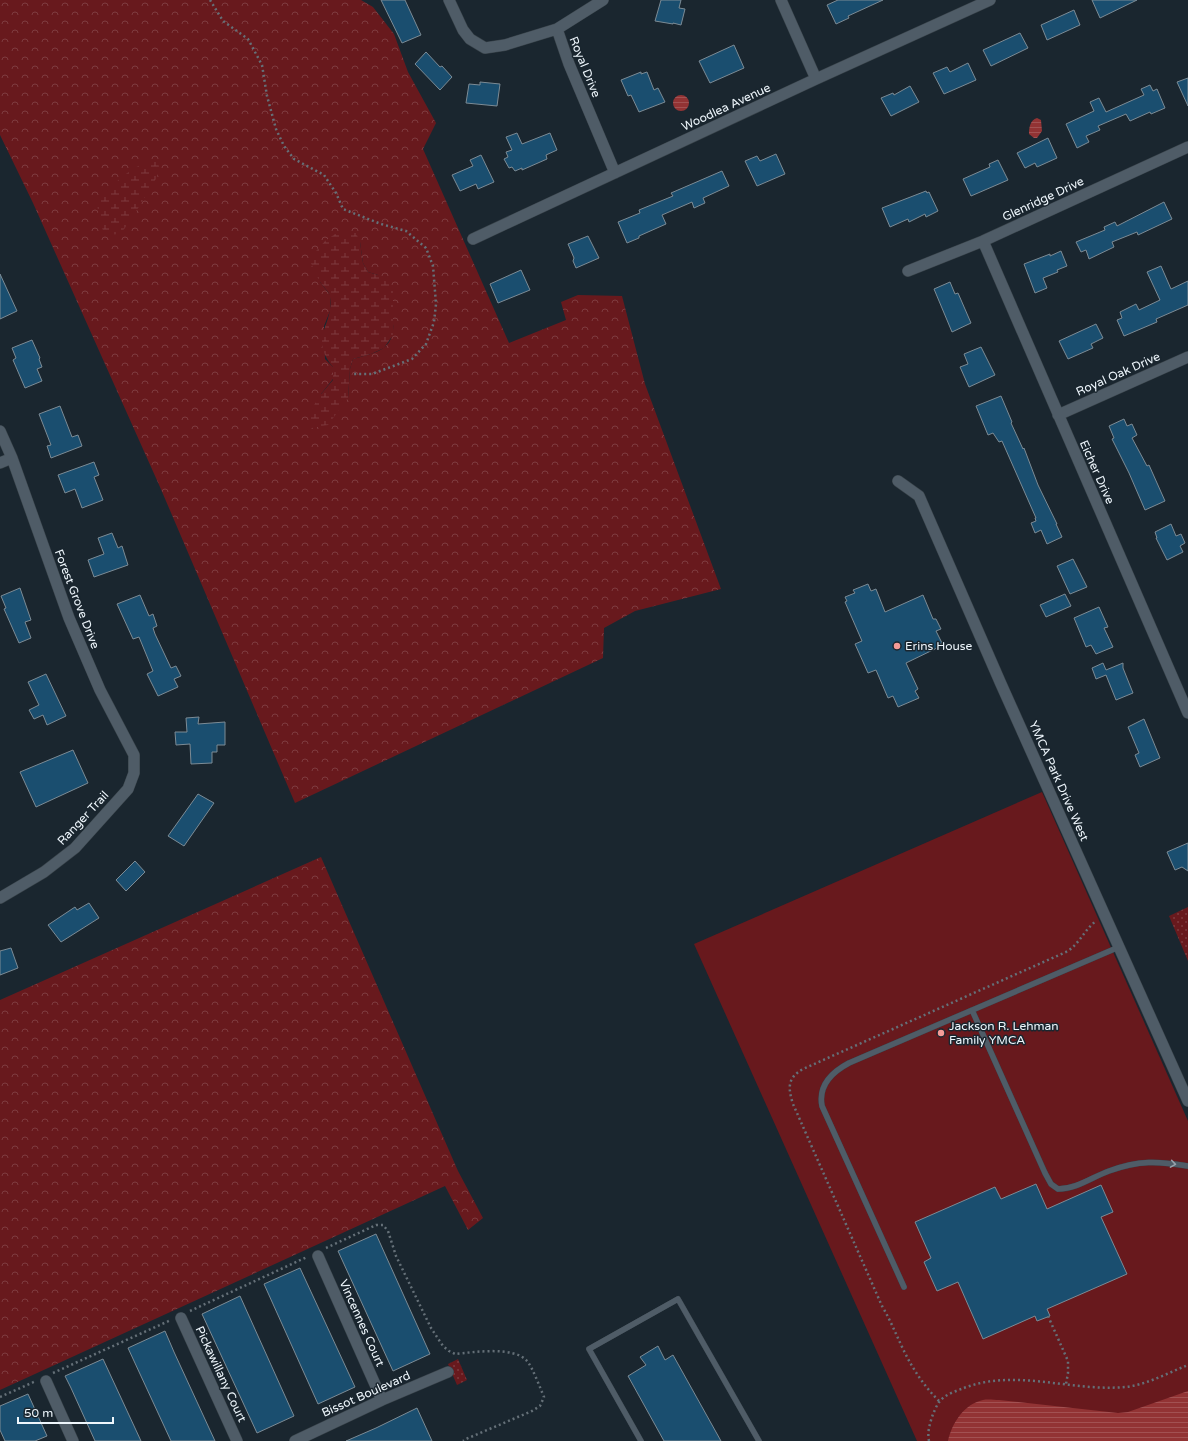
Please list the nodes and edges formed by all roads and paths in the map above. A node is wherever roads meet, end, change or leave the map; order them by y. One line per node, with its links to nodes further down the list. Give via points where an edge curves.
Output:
1 (210, 0): 14 (path, via 223,21 248,39 262,65 276,129 294,159 324,175 344,209 406,231 426,248 433,266 436,304 434,322 426,344 412,359 372,374)
2 (449, 0): 6 (street, Royal Drive, via 463,30 470,39 485,48 505,45)
3 (603, 0): 6 (street)
4 (781, 0): 7 (street)
5 (990, 0): 7 (street, Woodlea Avenue)
6 (556, 29): 9 (street, Royal Drive)
7 (816, 79): 9 (street, Woodlea Avenue)
8 (1188, 147): 11 (street, Glenridge Drive)
9 (615, 173): 10 (street, Woodlea Avenue)
10 (473, 239)
11 (983, 241): 12 (street, Glenridge Drive); 15 (street, Eicher Drive)
12 (908, 271)
13 (1188, 357): 15 (street, Royal Oak Drive)
14 (352, 374)
15 (1058, 415): 20 (street, Eicher Drive)
16 (0, 431): 17 (street, Forest Grove Drive)
17 (12, 458): 18 (street); 21 (street, Forest Grove Drive, via 69,618 100,690 134,755)
18 (0, 463)
19 (898, 481): 24 (street, YMCA Park Drive West, via 919,496)
20 (1188, 713)
21 (134, 773): 22 (street, Ranger Trail, via 128,789 75,848 44,872)
22 (0, 898)
23 (1096, 921): 38 (path, via 1071,950 803,1069 795,1074 790,1086 793,1104 882,1306 915,1372)
24 (1119, 947): 25 (lane); 26 (street, YMCA Park Drive West)
25 (972, 1010): 27 (lane, one-way to 27, via 1051,1184 1058,1189 1068,1189 1109,1171 1142,1162); 29 (lane, via 849,1063 836,1070 822,1089 822,1106)
26 (1188, 1101)
27 (1188, 1166)
28 (316, 1254): 30 (path); 37 (street, Vincennes Court); 42 (path, via 376,1225 383,1225 388,1230 396,1256 431,1328 443,1346 455,1354 501,1351 514,1353 527,1360 544,1397 540,1406)
29 (904, 1287)
30 (180, 1316): 34 (path); 40 (street, Pickawillany Court)
31 (1048, 1316): 35 (path, via 1068,1361)
32 (1188, 1365): 35 (path, via 1129,1387 1105,1388)
33 (448, 1372): 37 (street, Bissot Boulevard)
34 (45, 1378): 36 (path); 39 (street)
35 (1066, 1384): 38 (path, via 1008,1379 987,1381 958,1389)
36 (0, 1397)
37 (382, 1400): 41 (street, Bissot Boulevard)
38 (939, 1401): 45 (path, via 930,1423)
39 (73, 1441)
40 (237, 1441)
41 (295, 1441)
42 (463, 1441)
43 (641, 1441): 44 (lane, via 590,1349 678,1298)
44 (759, 1441)
45 (929, 1441)

